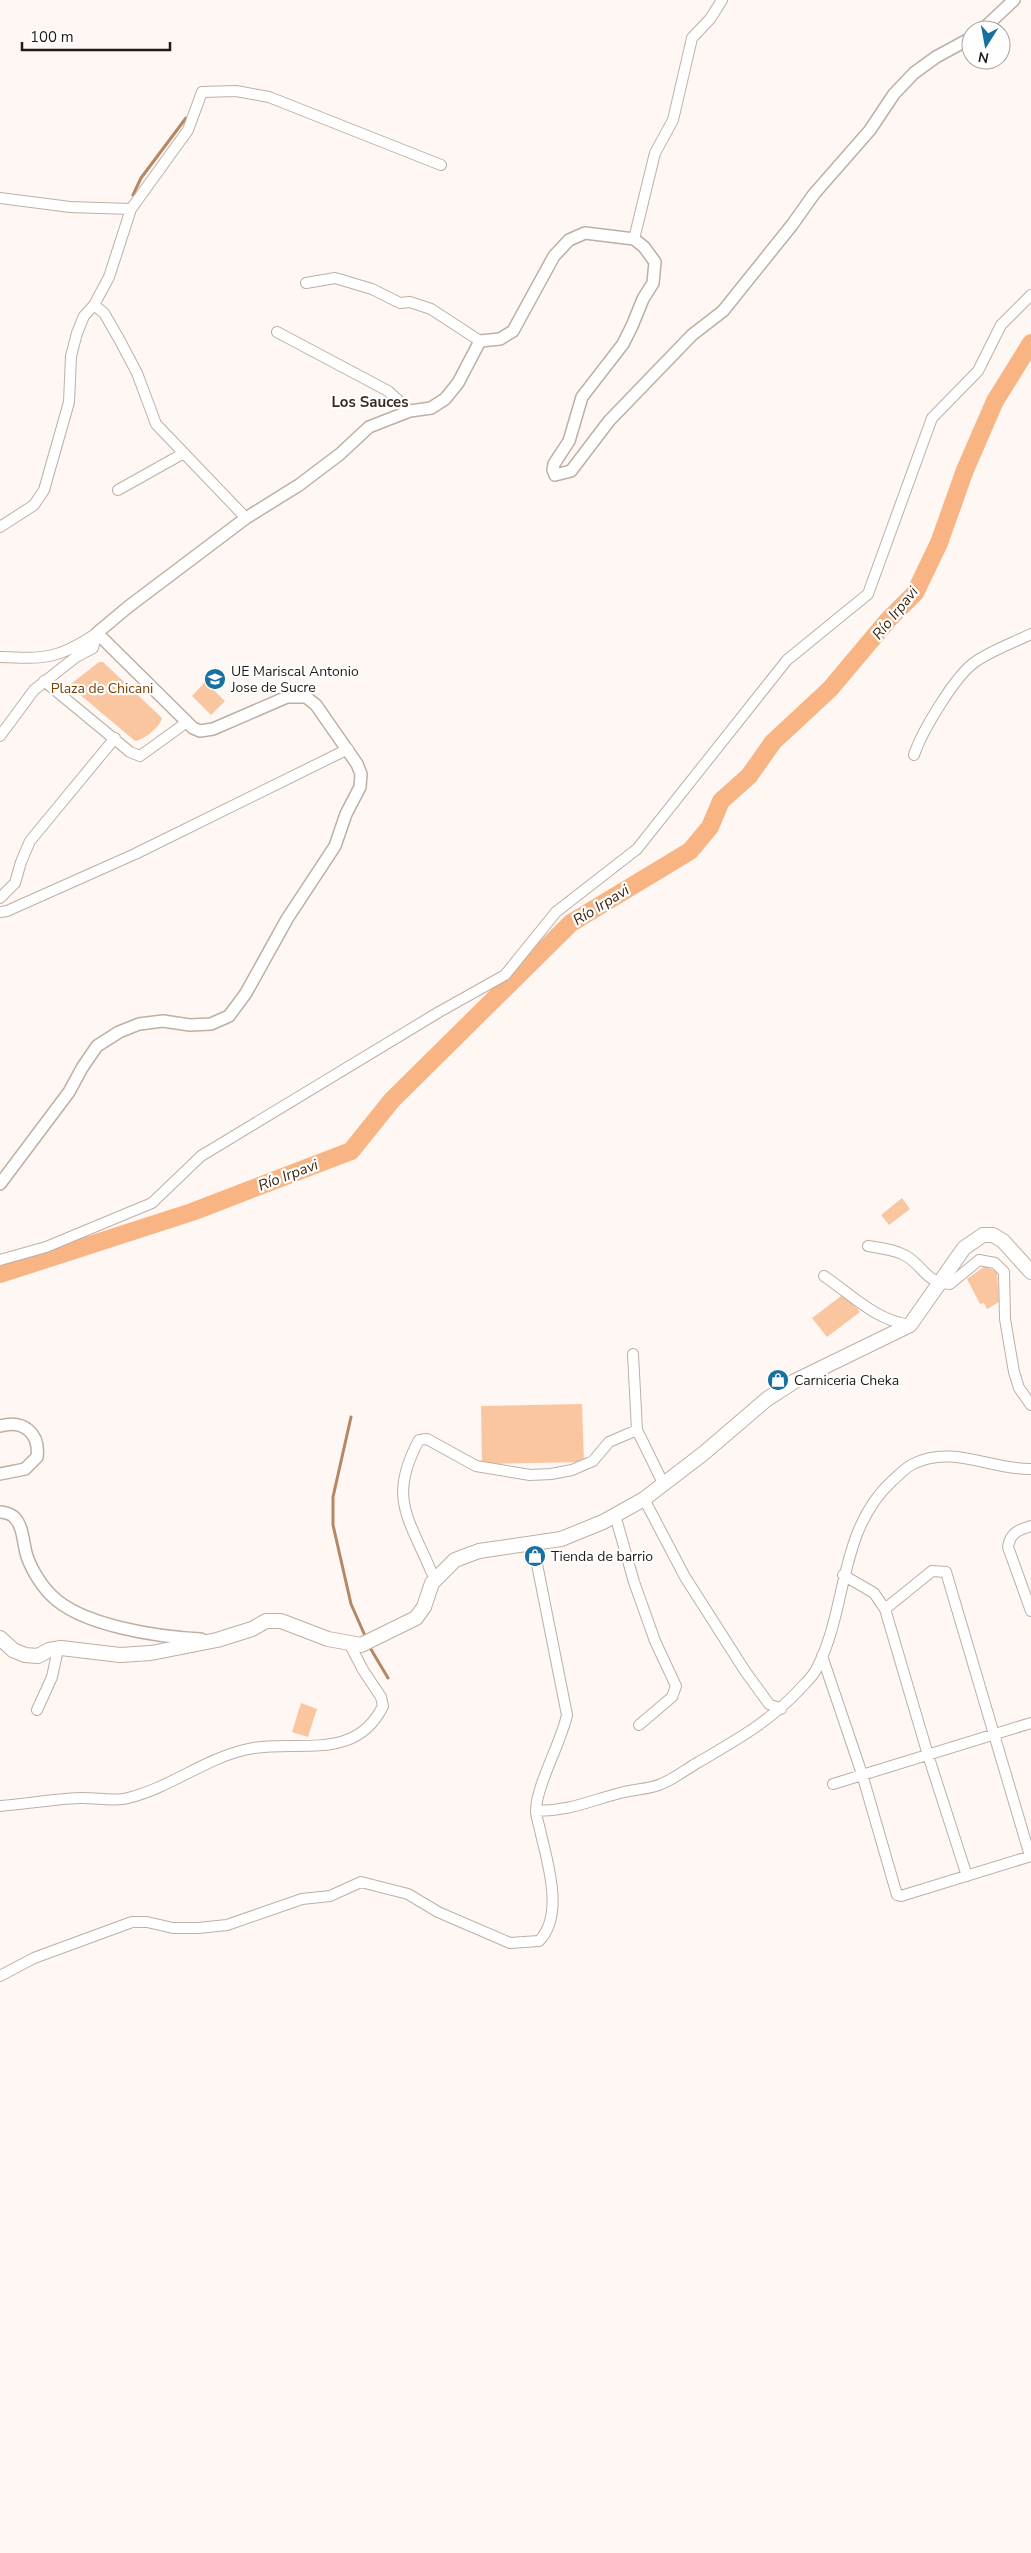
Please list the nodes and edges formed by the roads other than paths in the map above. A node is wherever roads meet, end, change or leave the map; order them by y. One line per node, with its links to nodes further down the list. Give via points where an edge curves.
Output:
1 (722, 0): 8 (street, via 692,38 673,120 654,154)
2 (1014, 0): 3 (street)
3 (993, 20)
4 (961, 43): 8 (street, via 914,73 894,94 870,130 814,194 723,311 692,336 616,414 571,471 556,475 554,464 569,441 582,397 623,344 653,283 655,262)
5 (441, 166): 7 (street, via 269,97 236,91 202,92 188,130)
6 (0, 198): 7 (street, via 70,207)
7 (131, 209): 11 (street, via 109,277)
8 (634, 239): 13 (street, via 585,233 569,240 554,256 513,331 500,339)
9 (306, 283): 13 (street, via 335,278 372,289 400,303 410,302 430,308)
10 (1031, 295): 32 (street, via 1001,324 978,371 932,418 868,594 788,660 637,848 556,912 505,975 201,1156 152,1203 46,1246)
11 (94, 304): 15 (street, via 104,313 137,373 156,424); 18 (street, via 77,332 71,356 69,402 44,490 34,505)
12 (277, 332): 14 (street, via 388,391)
13 (480, 341): 14 (street, via 458,383 445,398 431,408)
14 (410, 411): 17 (street, via 369,427 299,485)
15 (184, 453): 16 (street); 17 (street)
16 (118, 490)
17 (246, 518): 19 (street)
18 (0, 527)
19 (98, 633): 21 (street, via 73,650 52,657); 22 (street, via 93,648); 23 (street)
20 (1031, 634): 27 (street, via 974,662 950,689)
21 (0, 658)
22 (44, 680): 24 (street); 25 (street)
23 (187, 722): 25 (street, via 140,756 130,752); 26 (street, via 200,731 213,730 286,698 306,697 316,705)
24 (0, 736)
25 (115, 738): 28 (street, via 30,842 20,862 15,883)
26 (348, 749): 29 (street, via 135,854); 30 (street, via 357,764 360,787 335,846 229,1016 210,1024 163,1021 139,1024 97,1046 69,1092)
27 (914, 755)
28 (0, 898)
29 (0, 912)
30 (0, 1184)
31 (868, 1246): 35 (street, via 904,1254)
32 (0, 1260)
33 (1031, 1272): 35 (main road, via 1003,1241 993,1235 983,1235 964,1248)
34 (824, 1276): 36 (street, via 884,1319)
35 (939, 1284): 36 (main road); 38 (street, via 950,1284 979,1260 995,1263 1004,1272 1005,1319 1014,1372)
36 (910, 1325): 43 (main road, via 795,1381 767,1399)
37 (632, 1354): 40 (street)
38 (1031, 1405)
39 (0, 1426): 42 (street, via 24,1427 37,1439 38,1448 37,1457 25,1469)
40 (637, 1430): 43 (street); 50 (street, via 608,1442 593,1460 572,1470 530,1475 476,1466 427,1439 419,1440 403,1477 402,1496 405,1514)
41 (1031, 1469): 49 (street, via 1012,1470 953,1456 911,1464 886,1486 869,1509)
42 (0, 1474)
43 (663, 1483): 44 (main road)
44 (644, 1499): 46 (main road); 59 (street, via 685,1577 745,1671 769,1704)
45 (0, 1512): 54 (street, via 14,1516 19,1524 31,1566 44,1587 52,1597 77,1614 149,1634)
46 (614, 1515): 48 (main road, via 584,1532); 61 (street, via 634,1582 676,1686 672,1697)
47 (1031, 1526): 52 (street, via 1014,1533 1008,1547)
48 (533, 1544): 50 (main road, via 479,1551 455,1560); 67 (street, via 567,1715)
49 (843, 1575): 51 (street, via 874,1593); 57 (street)
50 (436, 1578): 55 (main road, via 416,1618)
51 (885, 1609): 62 (street, via 932,1570 946,1572); 63 (street)
52 (1031, 1611)
53 (0, 1638): 56 (main road, via 24,1655 38,1656)
54 (217, 1640): 55 (main road, via 266,1621 281,1621 328,1639); 56 (main road, via 151,1653 120,1655)
55 (356, 1645): 66 (street, via 362,1670 381,1697 383,1706 372,1723 356,1736 322,1746 263,1746 242,1750 159,1788 125,1799 79,1798)
56 (58, 1649): 58 (street, via 52,1677)
57 (822, 1656): 59 (street, via 816,1670); 64 (street)
58 (37, 1710)
59 (780, 1710): 67 (street, via 745,1735 659,1786 624,1792 569,1809)
60 (1031, 1723): 62 (street)
61 (639, 1725)
62 (995, 1734): 63 (street); 68 (street)
63 (928, 1755): 64 (street); 69 (street)
64 (862, 1774): 65 (street); 69 (street, via 896,1894 901,1896)
65 (833, 1784)
66 (0, 1806)
67 (536, 1811): 70 (street, via 552,1886 550,1926 539,1941 510,1942 438,1912 408,1894 361,1882 330,1896 302,1899 227,1924 173,1928 132,1922 34,1958)
68 (1031, 1856): 69 (street)
69 (967, 1876)
70 (0, 1976)

